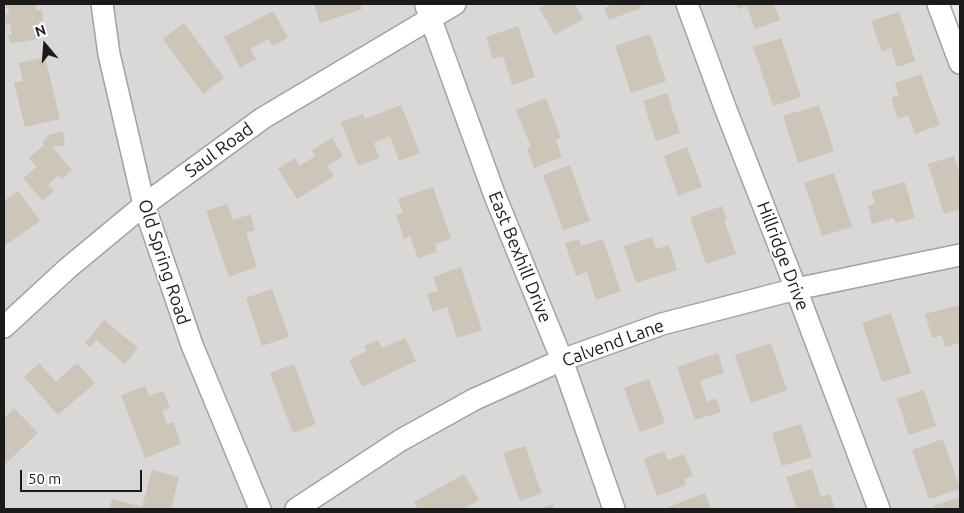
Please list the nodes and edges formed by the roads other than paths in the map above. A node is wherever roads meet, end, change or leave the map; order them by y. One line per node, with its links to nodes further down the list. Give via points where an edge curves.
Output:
1 (102, 4): 7 (street, Old Spring Road, via 109,54)
2 (455, 4): 5 (street, Saul Road)
3 (687, 4): 9 (street, Hillridge Drive)
4 (938, 4): 6 (street)
5 (428, 11): 7 (street, Saul Road, via 263,118); 11 (street, East Bexhill Drive, via 494,196)
6 (960, 63)
7 (144, 205): 10 (street, Saul Road); 12 (street, Old Spring Road, via 192,345)
8 (960, 254): 9 (street, Calvend Lane)
9 (796, 289): 11 (street, Calvend Lane, via 662,324); 15 (street, Hillridge Drive)
10 (4, 327)
11 (562, 360): 13 (street, Calvend Lane, via 475,399 401,440); 14 (street, East Bexhill Drive)
12 (260, 509)
13 (296, 509)
14 (614, 509)
15 (879, 509)

